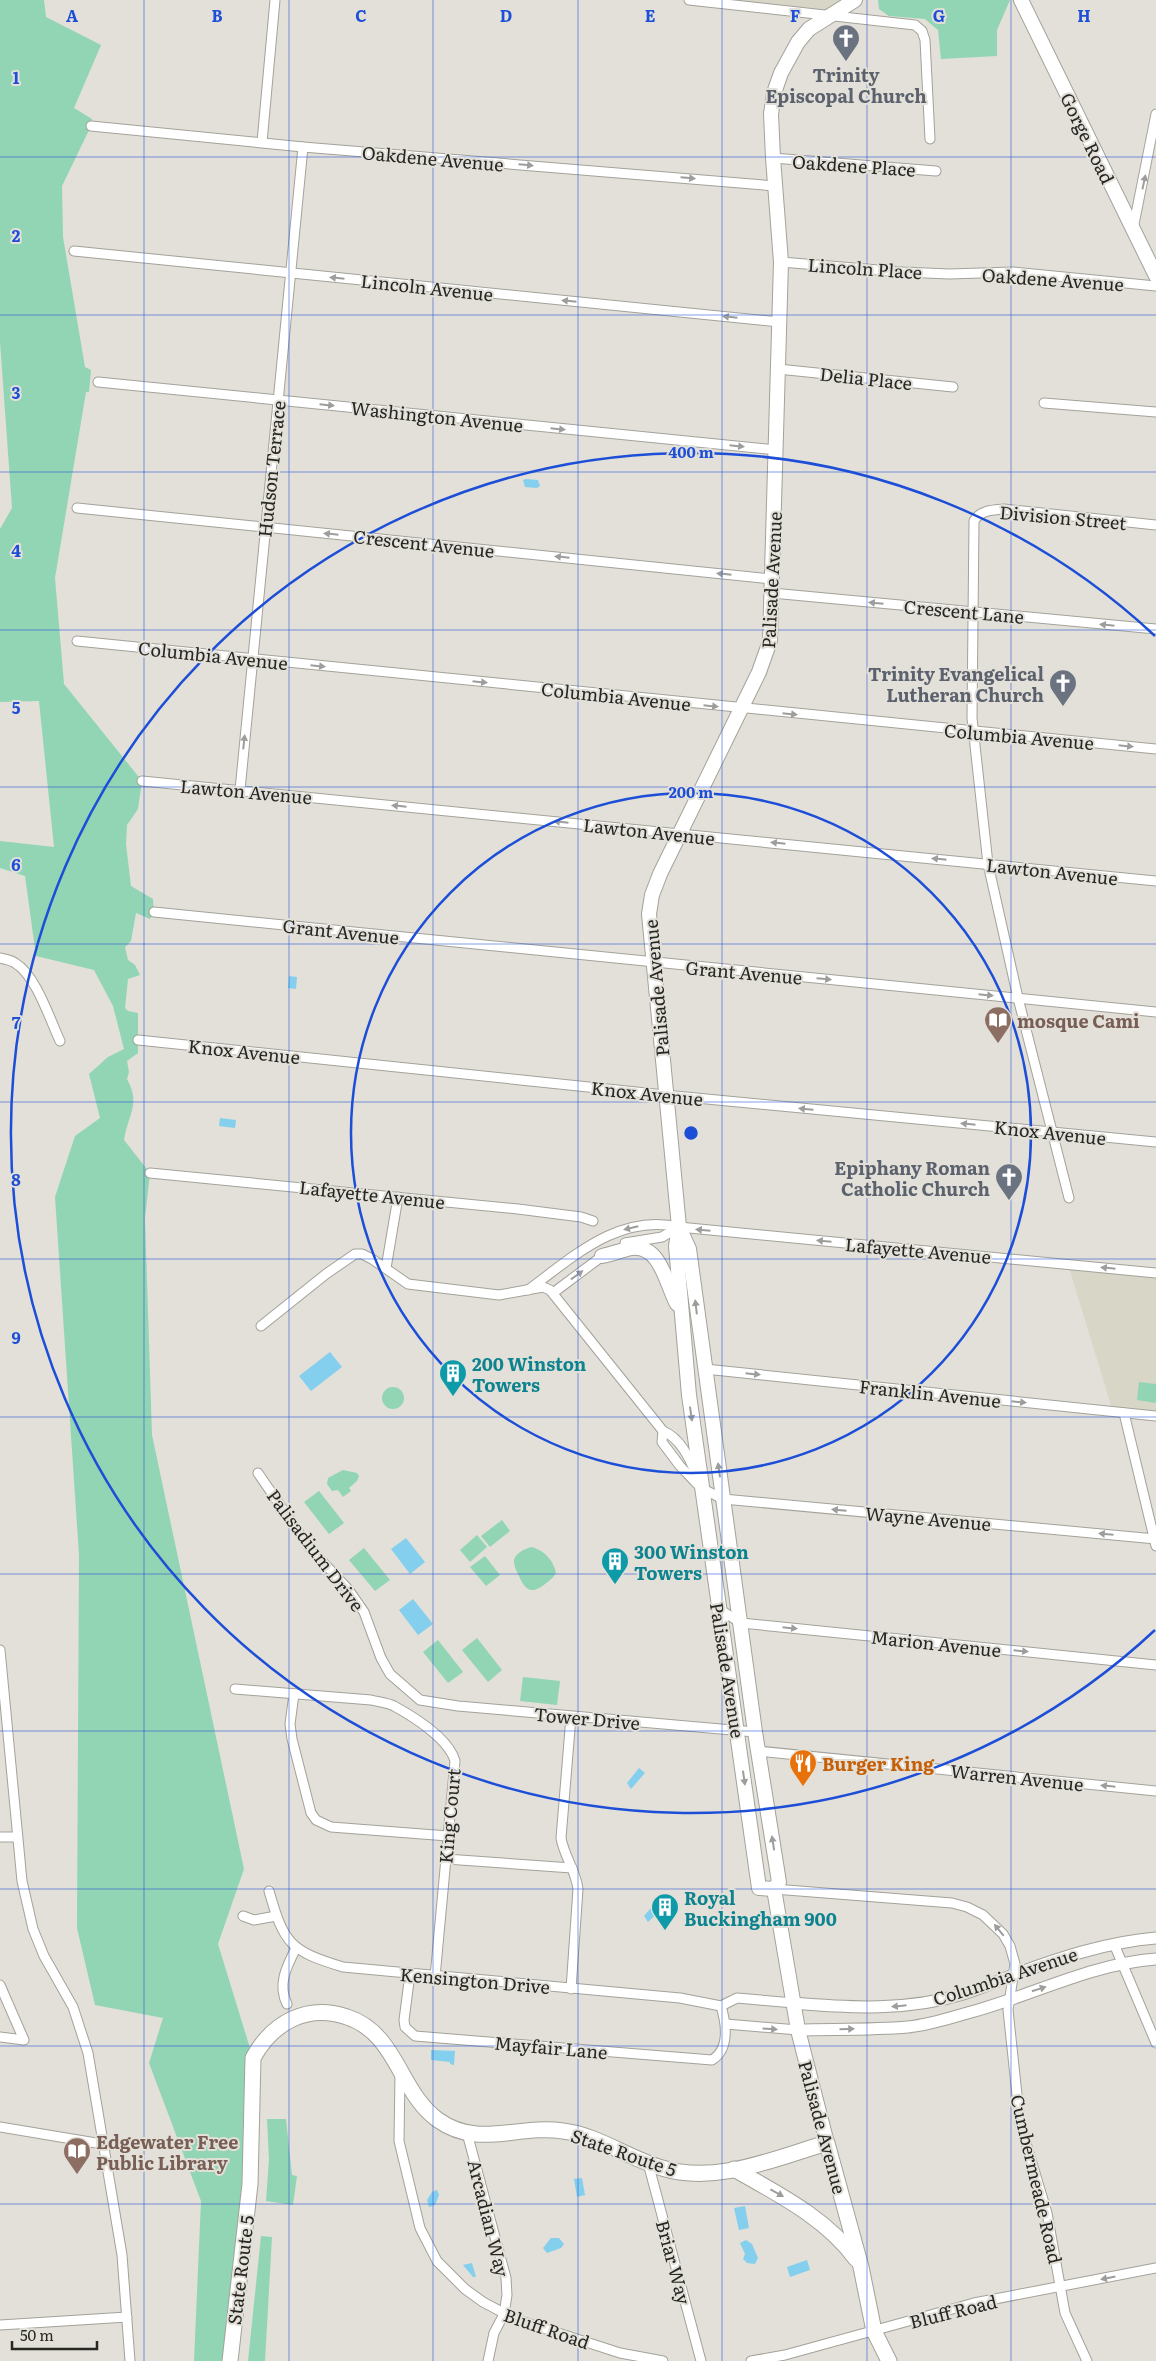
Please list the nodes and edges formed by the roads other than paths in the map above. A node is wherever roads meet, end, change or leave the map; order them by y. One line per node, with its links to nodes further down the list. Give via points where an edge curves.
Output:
1 (275, 0): 9 (street)
2 (689, 0): 5 (street)
3 (855, 0): 5 (main road, Palisade Avenue)
4 (1021, 0): 14 (main road, Gorge Road)
5 (831, 15): 8 (street, via 915,25 922,32); 11 (main road, Palisade Avenue, via 809,29 781,73 771,114)
6 (1156, 114): 14 (street, one-way to 6)
7 (91, 126): 9 (street, Oakdene Avenue)
8 (930, 139)
9 (262, 142): 10 (street, Oakdene Avenue)
10 (304, 147): 13 (street, Oakdene Avenue, one-way to 13); 17 (street, Hudson Terrace)
11 (773, 158): 12 (street, Oakdene Place); 13 (main road, Palisade Avenue)
12 (936, 171)
13 (775, 186): 16 (main road, Palisade Avenue)
14 (1134, 230): 19 (main road, Gorge Road)
15 (74, 251): 17 (street, Lincoln Avenue)
16 (782, 262): 18 (street, Lincoln Place); 21 (main road, Palisade Avenue)
17 (292, 273): 21 (street, Lincoln Avenue, one-way to 17); 25 (street, Hudson Terrace)
18 (949, 274): 20 (street, Oakdene Avenue, via 1013,272)
19 (1156, 276)
20 (1156, 286)
21 (779, 322): 22 (main road, Palisade Avenue)
22 (778, 369): 24 (street, Delia Place); 28 (main road, Palisade Avenue)
23 (98, 382): 25 (street, Washington Avenue)
24 (953, 387)
25 (278, 401): 28 (street, Washington Avenue, one-way to 28); 31 (street, Hudson Terrace)
26 (1044, 402): 27 (street)
27 (1156, 412)
28 (776, 450): 32 (main road, Palisade Avenue)
29 (77, 508): 31 (street, Crescent Avenue)
30 (1156, 525): 34 (street, Division Street, via 1004,509 985,511 974,522)
31 (265, 527): 32 (street, Crescent Avenue, one-way to 31); 37 (street, Hudson Terrace)
32 (772, 578): 33 (main road, Palisade Avenue)
33 (772, 593): 34 (street, Crescent Lane, one-way to 33); 38 (main road, Palisade Avenue, via 767,655)
34 (974, 612): 35 (street, Crescent Lane, one-way to 34); 39 (street)
35 (1156, 629)
36 (77, 641): 37 (street, Columbia Avenue)
37 (252, 659): 38 (street, Columbia Avenue, one-way to 38); 42 (street, Hudson Terrace, one-way to 37)
38 (742, 709): 39 (street, Columbia Avenue, one-way to 39); 43 (main road, Palisade Avenue)
39 (974, 731): 40 (street, Columbia Avenue, one-way to 40); 44 (street)
40 (1156, 749)
41 (142, 782): 42 (street, Lawton Avenue)
42 (240, 790): 43 (street, Lawton Avenue, one-way to 42)
43 (679, 834): 44 (street, Lawton Avenue, one-way to 43); 48 (main road, Palisade Avenue, via 652,895 649,914)
44 (988, 864): 45 (street, Lawton Avenue); 49 (street)
45 (1156, 881)
46 (154, 912): 48 (street, Grant Avenue)
47 (0, 958): 52 (street, via 16,963 27,974)
48 (654, 963): 49 (street, Grant Avenue, one-way to 49); 53 (main road, Palisade Avenue)
49 (1018, 998): 50 (street, Grant Avenue); 54 (street)
50 (1156, 1012)
51 (138, 1040): 53 (street, Knox Avenue)
52 (60, 1041)
53 (665, 1096): 54 (street, Knox Avenue, one-way to 53); 60 (main road, Palisade Avenue)
54 (1051, 1132): 55 (street, Knox Avenue); 58 (street)
55 (1156, 1142)
56 (150, 1173): 57 (street, Lafayette Avenue)
57 (398, 1197): 59 (street, Lafayette Avenue, via 518,1209); 62 (street)
58 (1069, 1198)
59 (593, 1221)
60 (679, 1227): 61 (street, via 662,1237 622,1244); 63 (street, Lafayette Avenue, one-way to 60); 64 (street, Lafayette Avenue, one-way to 64, via 661,1223 607,1235); 66 (main road, Palisade Avenue, via 676,1246); 68 (main road, Palisade Avenue, one-way to 60, via 689,1249)
61 (602, 1256): 65 (street, one-way to 61); 66 (main road, via 633,1248 648,1250 655,1256)
62 (386, 1268): 64 (street, via 408,1284 499,1296); 67 (street, via 362,1254 355,1254)
63 (1156, 1273)
64 (528, 1290): 65 (street, via 543,1287)
65 (552, 1293): 72 (street, via 663,1431 672,1435 689,1457)
66 (680, 1315): 68 (main road, via 692,1332 695,1362); 72 (main road, Palisade Avenue, one-way to 72)
67 (261, 1326)
68 (705, 1369): 69 (street, Franklin Avenue, one-way to 69); 73 (main road, Palisade Avenue, one-way to 68)
69 (1124, 1413): 70 (street, Franklin Avenue); 74 (street)
70 (1156, 1416)
71 (258, 1473): 81 (street, Palisadium Drive, via 308,1546 348,1589 364,1612 390,1674)
72 (701, 1488): 73 (street, Wayne Avenue); 75 (main road, Palisade Avenue)
73 (723, 1499): 74 (street, Wayne Avenue, one-way to 73); 76 (main road, Palisade Avenue)
74 (1155, 1541)
75 (719, 1609): 76 (street, Marion Avenue); 84 (main road, Palisade Avenue)
76 (741, 1622): 78 (street, Marion Avenue, one-way to 78); 85 (main road, Palisade Avenue)
77 (0, 1650): 82 (street)
78 (1156, 1665)
79 (235, 1688): 80 (street)
80 (294, 1694): 88 (street, King Court, via 372,1700 393,1706 434,1733 452,1751 455,1761); 88 (street, via 290,1724 292,1739 311,1813 316,1820 331,1827)
81 (420, 1700): 83 (street, Tower Drive)
82 (2, 1701): 90 (street)
83 (571, 1717): 84 (street, Tower Drive); 92 (street, via 561,1838)
84 (737, 1730): 85 (street, Tower Drive); 93 (main road, Palisade Avenue, one-way to 93, via 759,1888)
85 (755, 1732): 86 (main road, Palisade Avenue)
86 (758, 1751): 87 (street, Warren Avenue, one-way to 86); 93 (main road, Palisade Avenue, one-way to 86, via 779,1882)
87 (1156, 1791)
88 (448, 1836): 91 (street, King Court)
89 (0, 1837): 90 (street)
90 (18, 1837): 119 (street, via 22,1881 33,1929 44,1956 73,2007 88,2053)
91 (446, 1859): 92 (street); 104 (street, King Court)
92 (572, 1868): 106 (street, via 578,1890)
93 (774, 1889): 103 (street, Cumbermeade Road, one-way to 93, via 1010,1946 1003,1934 993,1922 967,1907 880,1896); 108 (main road, Palisade Avenue)
94 (269, 1891): 96 (street, Kensington Drive)
95 (244, 1916): 96 (street, via 254,1920)
96 (276, 1916): 99 (street, Kensington Drive, via 286,1938)
97 (1156, 1938): 98 (street, Columbia Avenue)
98 (1114, 1944): 101 (street); 103 (street, Columbia Avenue)
99 (296, 1948): 102 (street, Kensington Drive, via 312,1958 343,1967); 109 (street, via 283,1982)
100 (1156, 1959): 101 (street, Columbia Avenue)
101 (1120, 1963): 107 (street, Columbia Avenue, one-way to 101); 114 (street)
102 (410, 1974): 104 (street, Kensington Drive); 111 (street, Mayfair Lane, via 404,2020 405,2027 415,2036 706,2060 718,2056 722,2050)
103 (1014, 1975): 107 (street, Cumbermeade Road); 108 (street, Columbia Avenue, one-way to 108, via 963,1994 898,2006)
104 (435, 1977): 106 (street, Kensington Drive)
105 (0, 1985): 113 (street, via 24,2040)
106 (571, 1989): 110 (street, Kensington Drive, via 680,1998)
107 (1010, 1999): 112 (street, Columbia Avenue, one-way to 107, via 907,2027 973,2012); 124 (street, Cumbermeade Road, via 1009,2019 1020,2123 1047,2213)
108 (794, 2003): 110 (street, Kensington Drive, via 738,1998); 112 (main road, Palisade Avenue)
109 (287, 2004)
110 (720, 2006): 111 (street)
111 (726, 2024): 112 (street, one-way to 112)
112 (798, 2030): 118 (main road, Palisade Avenue)
113 (0, 2037)
114 (1156, 2043)
115 (400, 2069): 117 (main road, State Route 5, via 426,2110 438,2120); 125 (street, Bluff Road, via 399,2141 428,2248 465,2289); 130 (main road, State Route 5, via 372,2030 347,2017 330,2013 314,2013 286,2022 273,2030 261,2044 253,2058 250,2184)
116 (0, 2128): 119 (street)
117 (467, 2133): 120 (main road, State Route 5, via 492,2136 563,2131 581,2135); 125 (street, Arcadian Way, via 506,2278)
118 (827, 2143): 121 (main road, State Route 5); 122 (main road, Palisade Avenue)
119 (102, 2144): 126 (street, via 122,2255)
120 (648, 2163): 121 (main road, State Route 5, via 697,2174); 133 (street, Briar Way)
121 (734, 2169): 122 (main road, one-way to 122, via 787,2199 834,2234)
122 (861, 2267): 128 (main road, Palisade Avenue)
123 (1156, 2268): 124 (street, Bluff Road, one-way to 124)
124 (1060, 2287): 128 (street, Bluff Road, via 974,2303); 136 (street, Cumbermeade Road, via 1070,2328)
125 (504, 2314): 131 (street, Arcadian Way, via 494,2333); 132 (street, Bluff Road, via 620,2353)
126 (126, 2317): 127 (street); 129 (street)
127 (0, 2325)
128 (874, 2331): 134 (street, Bluff Road); 135 (main road, Palisade Avenue)
129 (130, 2361)
130 (230, 2361)
131 (488, 2361)
132 (663, 2361)
133 (701, 2361)
134 (751, 2361)
135 (890, 2361)
136 (1087, 2361)

